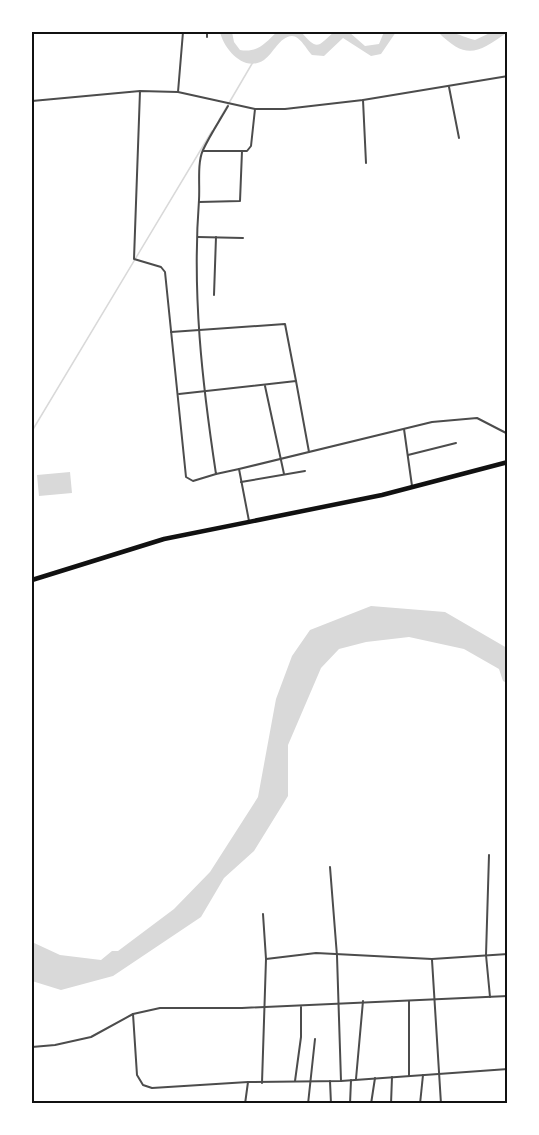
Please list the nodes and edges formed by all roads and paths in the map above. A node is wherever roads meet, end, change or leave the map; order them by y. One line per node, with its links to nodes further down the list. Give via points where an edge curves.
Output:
1 (183, 32): 7 (street)
2 (207, 32): 3 (street)
3 (207, 37)
4 (507, 76): 5 (street)
5 (449, 87): 8 (street); 12 (street)
6 (140, 91): 7 (street); 9 (street); 22 (street, via 135,260 164,269)
7 (178, 92): 10 (street)
8 (363, 100): 11 (street); 15 (street)
9 (32, 101)
10 (229, 105): 11 (street); 13 (street)
11 (255, 109): 14 (street, via 251,146)
12 (459, 138)
13 (202, 151): 14 (street); 16 (street)
14 (242, 151): 16 (street, via 240,201)
15 (366, 163)
16 (198, 202): 17 (street)
17 (198, 237): 18 (street); 21 (street)
18 (216, 237): 19 (street); 20 (street)
19 (243, 238)
20 (214, 295)
21 (198, 330): 22 (street); 23 (street, via 285,324); 25 (street)
22 (171, 332): 26 (street)
23 (296, 381): 24 (street); 30 (street)
24 (265, 385): 25 (street); 32 (street)
25 (203, 391): 26 (street); 36 (street)
26 (179, 394): 36 (street, via 188,480 193,482)
27 (404, 429): 28 (street, via 477,418); 30 (street); 31 (street)
28 (507, 434)
29 (456, 443): 31 (street)
30 (309, 452): 32 (street)
31 (408, 455): 39 (street)
32 (280, 458): 34 (street); 37 (street)
33 (507, 462): 39 (highway)
34 (239, 469): 36 (street); 38 (street)
35 (305, 471): 37 (street)
36 (216, 474)
37 (284, 474): 38 (street)
38 (241, 482): 40 (street)
39 (412, 488): 40 (highway)
40 (249, 521): 41 (highway, via 164,539)
41 (32, 580)
42 (489, 855): 46 (street)
43 (330, 867): 47 (street)
44 (263, 914): 48 (street)
45 (507, 954): 46 (street)
46 (486, 955): 49 (street); 51 (street)
47 (337, 956): 48 (street, via 316,953); 49 (street); 55 (street)
48 (266, 959): 57 (street)
49 (432, 959): 53 (street)
50 (507, 996): 51 (street)
51 (490, 997): 53 (street)
52 (409, 1000): 53 (street); 54 (street); 64 (street)
53 (435, 1000): 62 (street)
54 (363, 1001): 55 (street); 67 (street)
55 (338, 1002): 56 (street); 70 (street)
56 (301, 1005): 57 (street); 68 (street)
57 (266, 1006): 58 (street, via 160,1008); 73 (street)
58 (133, 1014): 60 (street, via 91,1037); 71 (street, via 137,1075 143,1085 152,1088)
59 (315, 1039): 72 (street)
60 (32, 1047)
61 (507, 1069): 62 (street)
62 (440, 1073): 63 (street); 81 (street)
63 (423, 1075): 64 (street); 80 (street)
64 (409, 1076): 65 (street)
65 (392, 1077): 66 (street); 79 (street)
66 (375, 1078): 67 (street); 78 (street)
67 (353, 1080): 70 (street); 77 (street)
68 (295, 1081): 72 (street); 73 (street)
69 (330, 1081): 70 (street); 72 (street); 76 (street)
70 (341, 1081)
71 (248, 1082): 73 (street); 74 (street)
72 (311, 1082): 75 (street)
73 (262, 1083)
74 (245, 1104)
75 (308, 1104)
76 (332, 1104)
77 (350, 1104)
78 (371, 1104)
79 (391, 1104)
80 (420, 1104)
81 (441, 1104)

